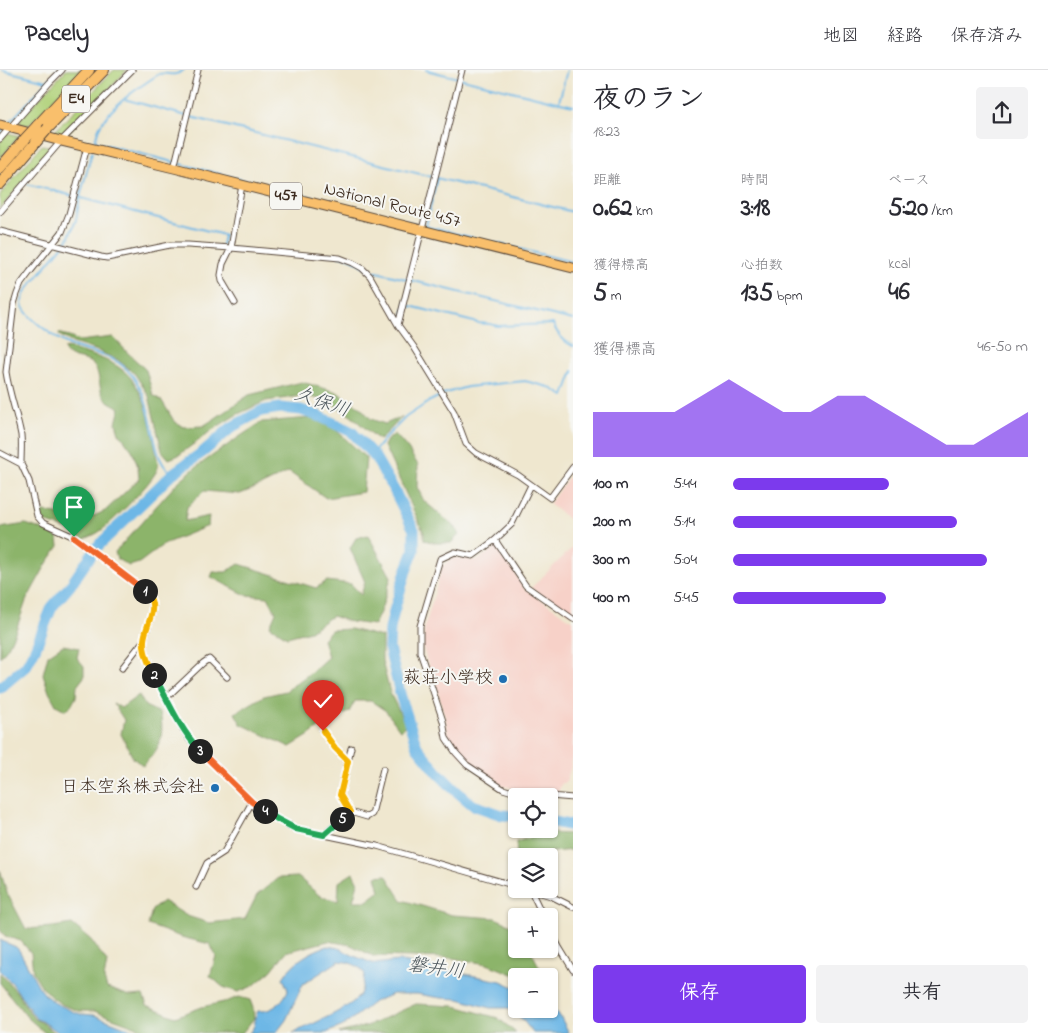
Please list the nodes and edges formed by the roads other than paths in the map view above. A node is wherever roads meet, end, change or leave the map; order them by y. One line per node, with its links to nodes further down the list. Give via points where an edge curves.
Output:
1 (62, 70): 8 (street)
2 (89, 70): 12 (highway, E4, bridge)
3 (104, 70): 14 (highway, E4, bridge)
4 (132, 70): 10 (street)
5 (198, 70): 13 (street)
6 (462, 70): 18 (street)
7 (0, 125): 8 (highway, National Route 457 / 457)
8 (10, 127): 9 (street); 10 (highway, National Route 457 / 457)
9 (0, 139)
10 (61, 141): 11 (highway, National Route 457 / 457); 16 (street)
11 (87, 146): 13 (highway, National Route 457 / 457); 19 (street, via 69,214)
12 (0, 168)
13 (174, 168): 15 (highway, National Route 457 / 457)
14 (0, 184)
15 (242, 185): 18 (highway, National Route 457 / 457); 20 (street)
16 (0, 212)
17 (0, 230): 19 (street)
18 (423, 231): 21 (highway, National Route 457 / 457); 23 (street)
19 (53, 244): 20 (street, via 107,258 170,245); 25 (street, via 22,284 14,304 6,372 21,438)
20 (231, 248): 22 (street, via 221,276); 23 (street, via 340,258 353,263 370,276)
21 (573, 268)
22 (235, 303)
23 (398, 325): 27 (street, via 454,412 466,444)
24 (0, 453): 25 (street)
25 (21, 464): 30 (street, via 38,516 43,522 74,537 149,595 152,613)
26 (573, 467): 27 (street, via 550,498)
27 (531, 485): 28 (street, via 512,524)
28 (495, 540): 29 (street, via 526,586); 38 (street, via 473,556 455,552 440,559 420,626 420,652 446,738 467,765 503,789)
29 (573, 618)
30 (144, 640): 31 (street); 33 (street, via 150,667)
31 (122, 668)
32 (227, 677): 33 (street, via 209,659)
33 (166, 698): 39 (street, via 189,739)
34 (323, 731): 36 (street)
35 (351, 748): 36 (street)
36 (348, 761): 40 (street, via 340,795)
37 (383, 769): 40 (street, via 372,814 367,817)
38 (573, 798)
39 (252, 802): 41 (street, via 296,829); 43 (street, via 224,852 207,863)
40 (350, 812): 41 (street)
41 (324, 835): 42 (street, via 377,846)
42 (508, 884)
43 (196, 887)
44 (555, 898): 45 (street)
45 (573, 907)
46 (558, 945): 47 (street)
47 (573, 970)

